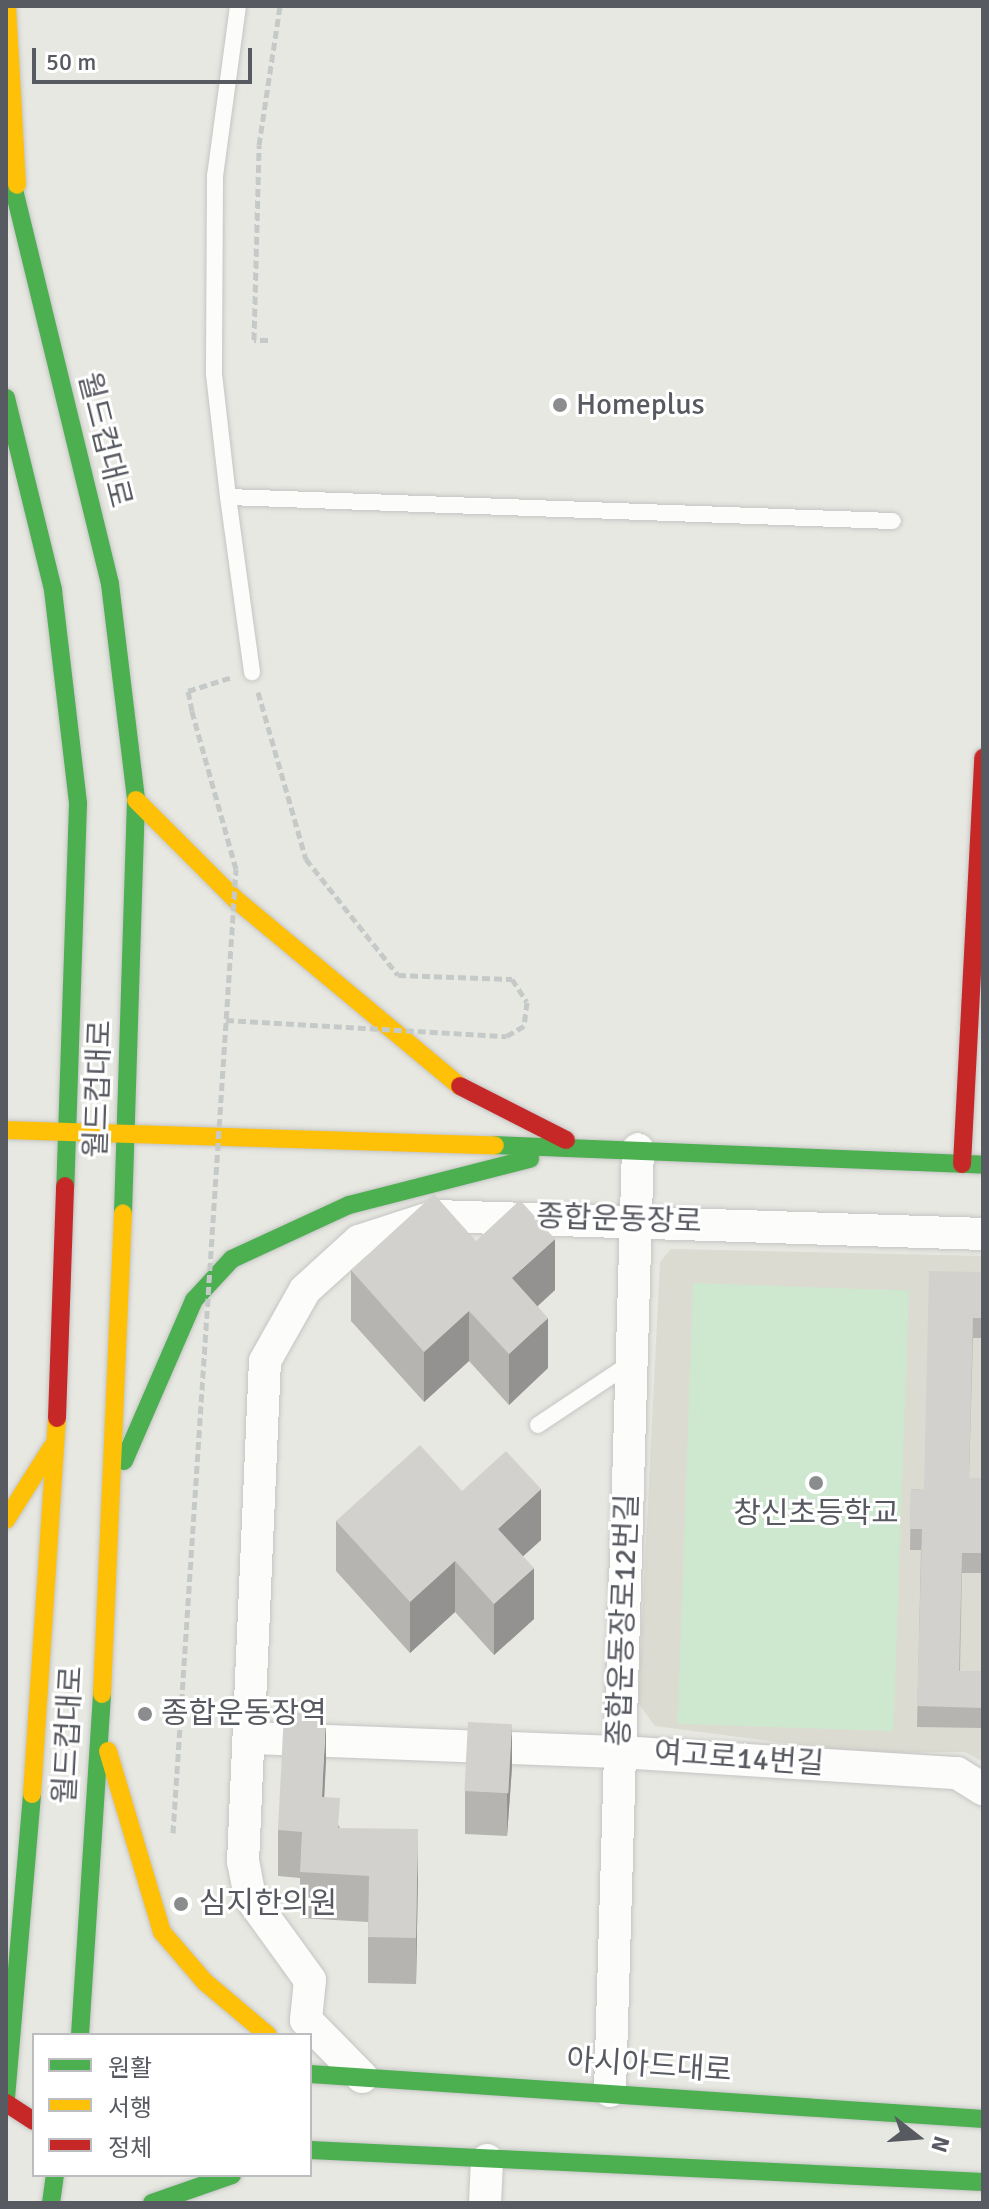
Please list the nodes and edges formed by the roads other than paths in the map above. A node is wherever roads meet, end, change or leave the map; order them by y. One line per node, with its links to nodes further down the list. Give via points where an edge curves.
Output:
1 (7, 6): 4 (main road)
2 (238, 6): 6 (lane, via 215,176 214,374)
3 (6, 157): 4 (main road, 월드컵대로)
4 (17, 204): 10 (main road, 월드컵대로, via 110,584)
5 (6, 398): 12 (main road, 월드컵대로, via 53,590 78,804)
6 (228, 497): 7 (lane); 8 (lane)
7 (893, 521)
8 (252, 672)
9 (983, 758): 16 (main road)
10 (136, 800): 13 (main road, 월드컵대로); 14 (main road, via 234,898 462,1088)
11 (6, 1130): 12 (main road)
12 (66, 1133): 13 (main road); 22 (main road, 월드컵대로)
13 (125, 1133): 14 (main road); 23 (main road, 월드컵대로)
14 (579, 1147): 15 (main road); 23 (main road, via 349,1205 232,1259 194,1300)
15 (638, 1149): 16 (main road); 18 (street, 종합운동장로12번길)
16 (962, 1164): 17 (main road)
17 (983, 1165)
18 (636, 1219): 19 (street, 종합운동장로); 20 (street, 종합운동장로12번길); 26 (street, 종합운동장로, via 436,1216 359,1241 305,1290 265,1361)
19 (983, 1234)
20 (631, 1363): 21 (lane); 27 (street, 종합운동장로12번길)
21 (538, 1425)
22 (56, 1442): 24 (main road); 32 (main road, 월드컵대로)
23 (115, 1481): 25 (main road, 월드컵대로)
24 (6, 1520)
25 (98, 1712): 29 (main road, 월드컵대로); 30 (main road, via 162,1932 205,1982)
26 (250, 1738): 27 (street, 여고로14번길); 35 (street, 종합운동장로, via 243,1862 250,1897 310,1980 306,2020)
27 (620, 1752): 28 (street, 여고로14번길, via 957,1773); 36 (street, 종합운동장로12번길)
28 (983, 1789)
29 (80, 2033)
30 (266, 2033)
31 (312, 2058): 35 (main road)
32 (10, 2060): 33 (main road); 37 (main road, 월드컵대로)
33 (32, 2060)
34 (312, 2074): 35 (main road, 아시아드대로)
35 (362, 2077): 36 (main road, 아시아드대로)
36 (610, 2091): 38 (main road, 아시아드대로)
37 (6, 2101): 39 (main road)
38 (983, 2119)
39 (32, 2120)
40 (312, 2150): 41 (main road)
41 (354, 2153): 42 (main road); 43 (main road)
42 (312, 2160)
43 (487, 2160): 46 (main road); 49 (street)
44 (55, 2177): 47 (main road)
45 (223, 2177): 48 (main road)
46 (983, 2182)
47 (51, 2203)
48 (152, 2203)
49 (485, 2203)

